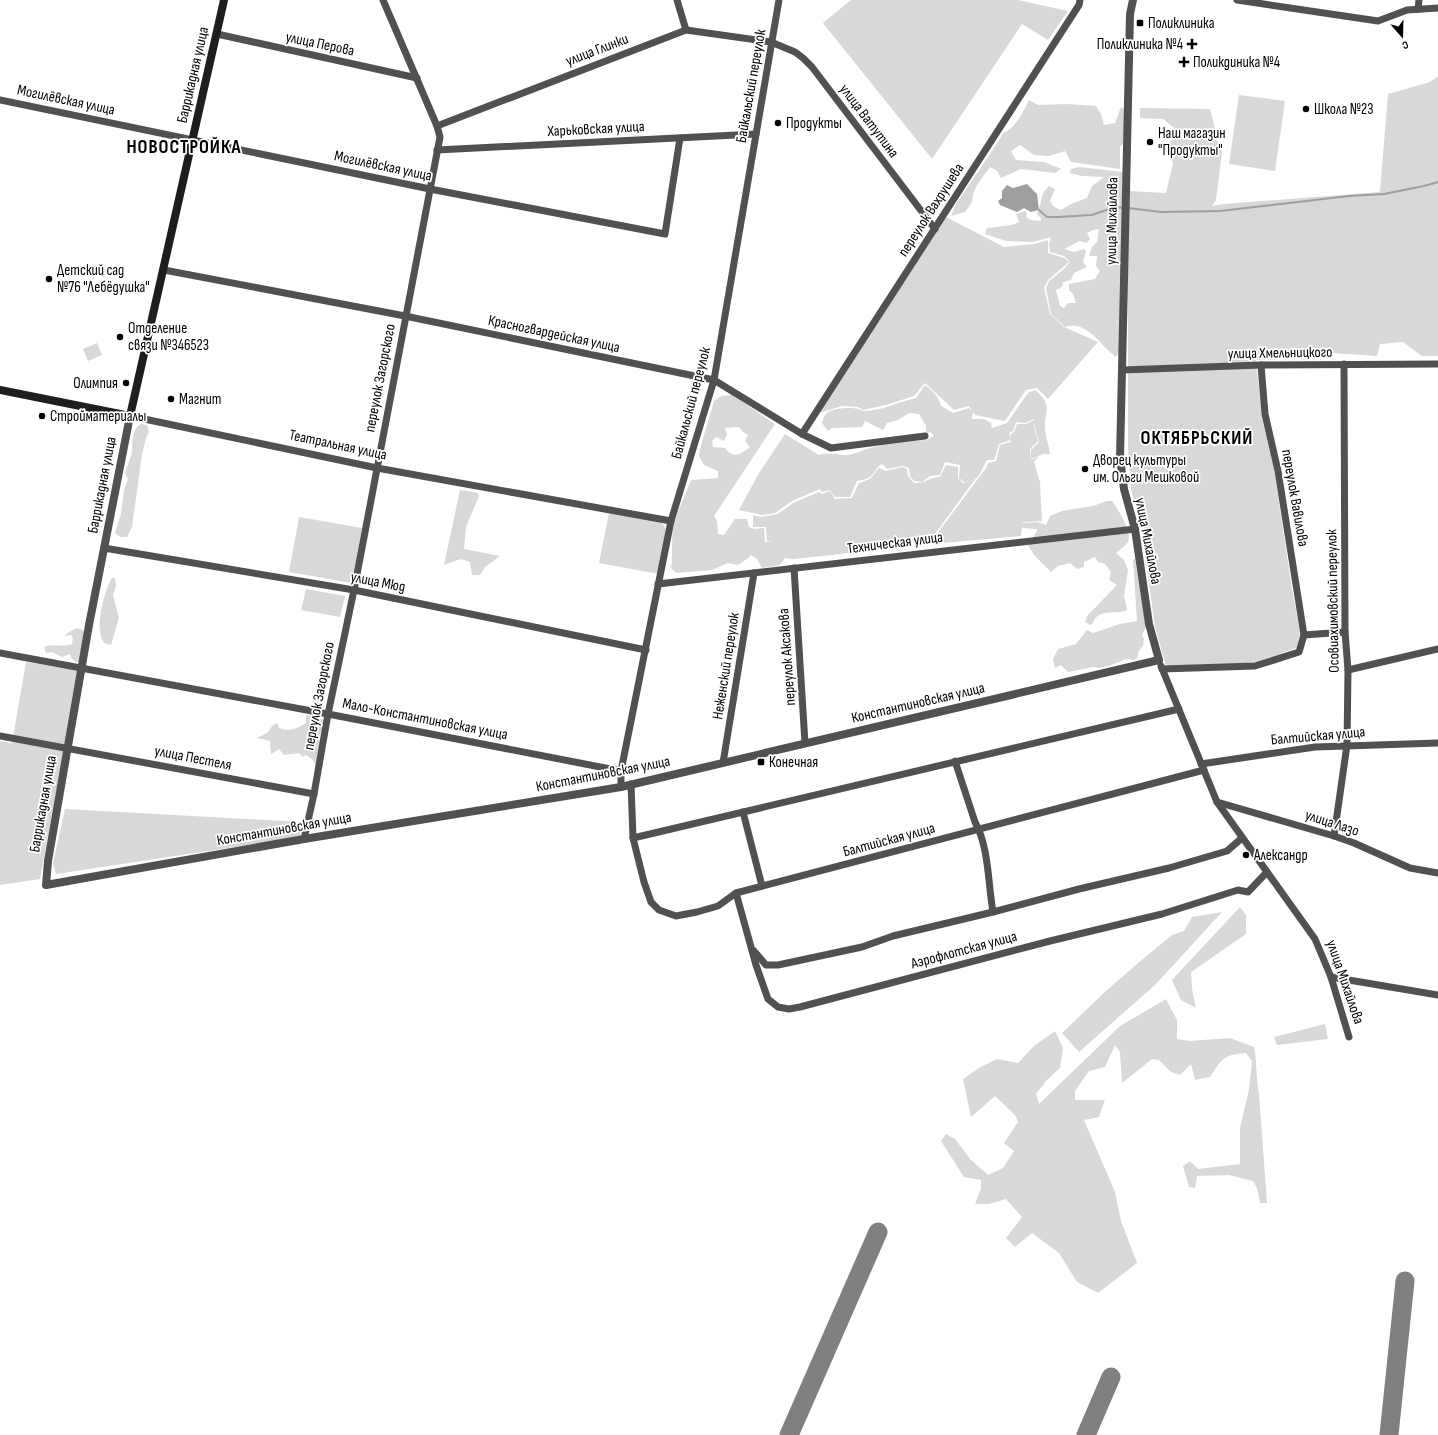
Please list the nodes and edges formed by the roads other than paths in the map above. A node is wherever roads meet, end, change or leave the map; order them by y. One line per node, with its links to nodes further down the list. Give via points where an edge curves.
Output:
1 (224, 0): 12 (main road, Баррикадная улица)
2 (383, 0): 14 (street, переулок Загорского)
3 (677, 0): 11 (street)
4 (779, 0): 13 (street, Байкальский переулок)
5 (1080, 0): 22 (street, переулок Вахрушева, via 1079,6)
6 (1133, 0): 28 (street, улица Михайлова, via 1130,14)
7 (1237, 0): 10 (street, via 1378,21 1407,10)
8 (1419, 0): 10 (street)
9 (1438, 8): 10 (street)
10 (1418, 9)
11 (686, 30): 13 (street, улица Глинки); 16 (street, улица Глинки)
12 (217, 34): 14 (street, улица Перова); 19 (main road, Баррикадная улица)
13 (771, 42): 17 (street, Байкальский переулок); 22 (street, улица Ватутина, via 795,52 812,67)
14 (417, 78): 16 (street, переулок Загорского)
15 (0, 100): 19 (street, Могилёвская улица)
16 (437, 126): 20 (street, переулок Загорского, via 440,137)
17 (756, 134): 18 (street, Харьковская улица); 29 (street, Байкальский переулок)
18 (680, 138): 20 (street, Харьковская улица); 21 (street, Могилёвская улица, via 665,234)
19 (193, 139): 21 (street, Могилёвская улица); 23 (main road, Баррикадная улица)
20 (437, 150): 21 (street, переулок Загорского)
21 (430, 189): 24 (street, переулок Загорского)
22 (935, 229): 32 (street, переулок Вахрушева)
23 (164, 270): 24 (street, Красногвардейская улица); 31 (main road, Баррикадная улица)
24 (405, 316): 29 (street, Красногвардейская улица); 34 (street, переулок Загорского)
25 (1344, 364): 26 (street, улица Хмельницкого); 27 (street, улица Хмельницкого); 42 (street, Осовиахимовский переулок)
26 (1438, 364)
27 (1261, 365): 28 (street, улица Хмельницкого); 43 (street, переулок Вавилова, via 1265,414 1278,471)
28 (1122, 370): 36 (street, улица Михайлова, via 1120,458 1124,489)
29 (714, 380): 32 (street, Красногвардейская улица); 35 (street, Байкальский переулок)
30 (0, 390): 31 (main road, Театральная улица)
31 (130, 416): 34 (street, Театральная улица); 37 (street, Баррикадная улица)
32 (802, 434): 33 (street, Красногвардейская улица, via 831,448)
33 (925, 436)
34 (377, 468): 35 (street, Театральная улица); 41 (street, переулок Загорского)
35 (671, 521): 40 (street, Байкальский переулок)
36 (1135, 529): 38 (street, Техническая улица); 47 (street, улица Михайлова, via 1149,624)
37 (104, 548): 41 (street, улица Мюд); 48 (street, Баррикадная улица)
38 (794, 568): 39 (street, Техническая улица); 55 (street, переулок Аксакова)
39 (754, 573): 40 (street, Техническая улица); 59 (street, Неженский переулок)
40 (658, 584): 45 (street, Байкальский переулок)
41 (354, 590): 45 (street, улица Мюд); 52 (street, переулок Загорского)
42 (1345, 632): 43 (street); 50 (street, Осовиахимовский переулок)
43 (1304, 635): 49 (street, via 1299,652 1255,666)
44 (1438, 649): 50 (street)
45 (646, 650): 61 (street, Байкальский переулок)
46 (0, 653): 48 (street, Мало-Константиновская улица)
47 (1159, 660): 49 (street, улица Михайлова); 55 (street, Константиновская улица)
48 (82, 668): 52 (street, Мало-Константиновская улица); 57 (street, Баррикадная улица)
49 (1162, 669): 51 (street, улица Михайлова)
50 (1348, 670): 56 (street, Осовиахимовский переулок)
51 (1179, 710): 58 (street); 60 (street, улица Михайлова)
52 (328, 714): 61 (street, Мало-Константиновская улица); 64 (street, переулок Загорского)
53 (0, 736): 57 (street, улица Пестеля)
54 (1438, 743): 56 (street, Балтийская улица)
55 (805, 744): 59 (street, Константиновская улица)
56 (1347, 745): 60 (street, Балтийская улица, via 1315,747); 68 (street, Осовиахимовский переулок)
57 (67, 748): 64 (street, улица Пестеля); 74 (street, Баррикадная улица)
58 (955, 761): 66 (street); 67 (street)
59 (723, 763): 62 (street, Константиновская улица)
60 (1203, 767): 65 (street, улица Михайлова); 67 (street, Балтийская улица)
61 (621, 771): 63 (street, Байкальский переулок)
62 (631, 784): 63 (street, Константиновская улица); 69 (street, Балтийская улица)
63 (621, 787): 71 (street, Константиновская улица)
64 (314, 794): 71 (street, переулок Загорского)
65 (1217, 802): 68 (street, улица Лазо); 70 (street, улица Михайлова)
66 (743, 812): 69 (street); 75 (street)
67 (979, 829): 75 (street, Балтийская улица); 77 (street, via 987,860)
68 (1334, 836): 73 (street, улица Лазо, via 1410,868)
69 (633, 838): 76 (street, Балтийская улица, via 651,902 659,910 676,916 697,912 718,906)
70 (1242, 838): 72 (street, улица Михайлова); 77 (street, via 1226,850 1169,868)
71 (304, 839): 74 (street, Константиновская улица)
72 (1267, 872): 78 (street, Аэрофлотская улица, via 1248,892 1238,890 1162,914 789,1009 778,1007 768,999); 79 (street, улица Михайлова, via 1315,939)
73 (1438, 873)
74 (46, 885)
75 (762, 886): 76 (street, Балтийская улица)
76 (736, 893): 78 (street, Аэрофлотская улица)
77 (993, 912): 78 (street, via 778,965 766,965)
78 (752, 947)
79 (1331, 977): 80 (street); 81 (street, улица Михайлова)
80 (1438, 995)
81 (1349, 1037)

